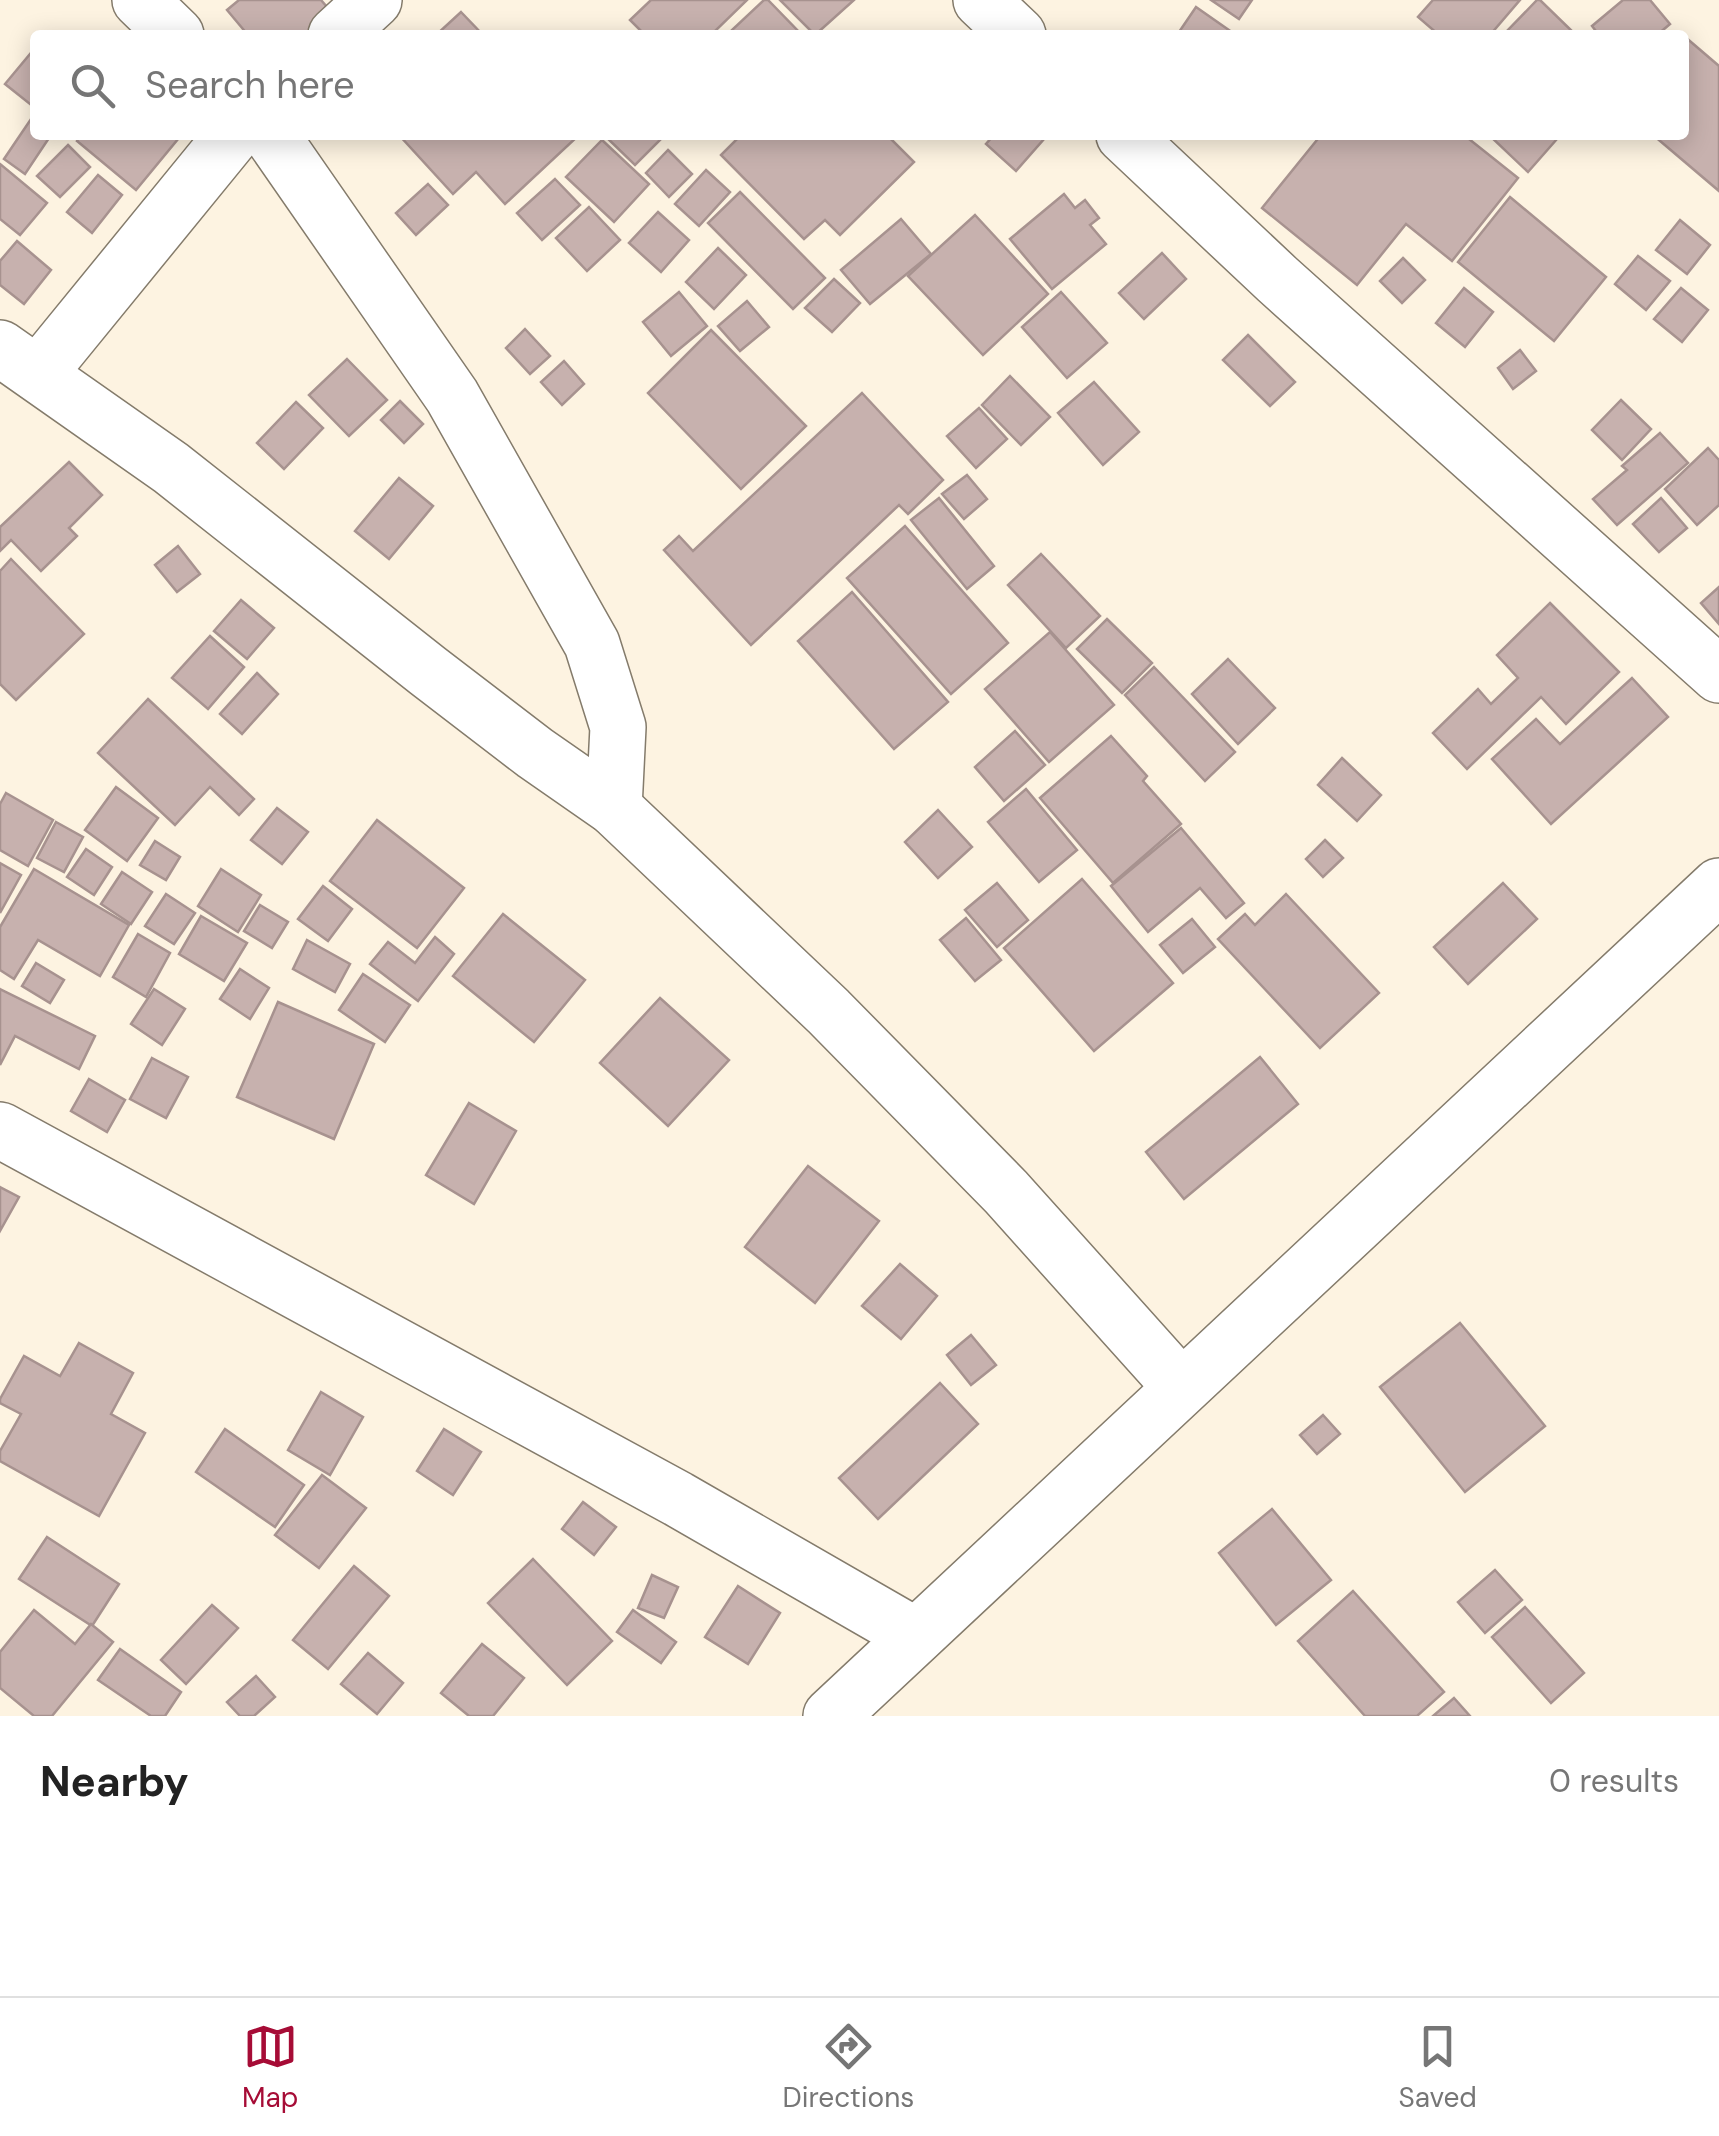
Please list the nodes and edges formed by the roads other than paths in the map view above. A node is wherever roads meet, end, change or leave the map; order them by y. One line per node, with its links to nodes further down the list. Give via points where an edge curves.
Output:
1 (140, 0): 4 (street)
2 (374, 0): 5 (street)
3 (981, 0): 6 (street)
4 (171, 30)
5 (341, 30)
6 (1013, 30)
7 (228, 140): 10 (street)
8 (274, 140): 12 (street, via 452,396 592,644 618,727)
9 (1129, 140): 11 (street)
10 (19, 361): 12 (street, via 171,468 428,672)
11 (1719, 674)
12 (614, 808): 15 (street, via 828,1010)
13 (1719, 886): 15 (street)
14 (0, 1130): 16 (street)
15 (1182, 1387): 16 (street)
16 (916, 1636): 17 (street)
17 (831, 1716)

